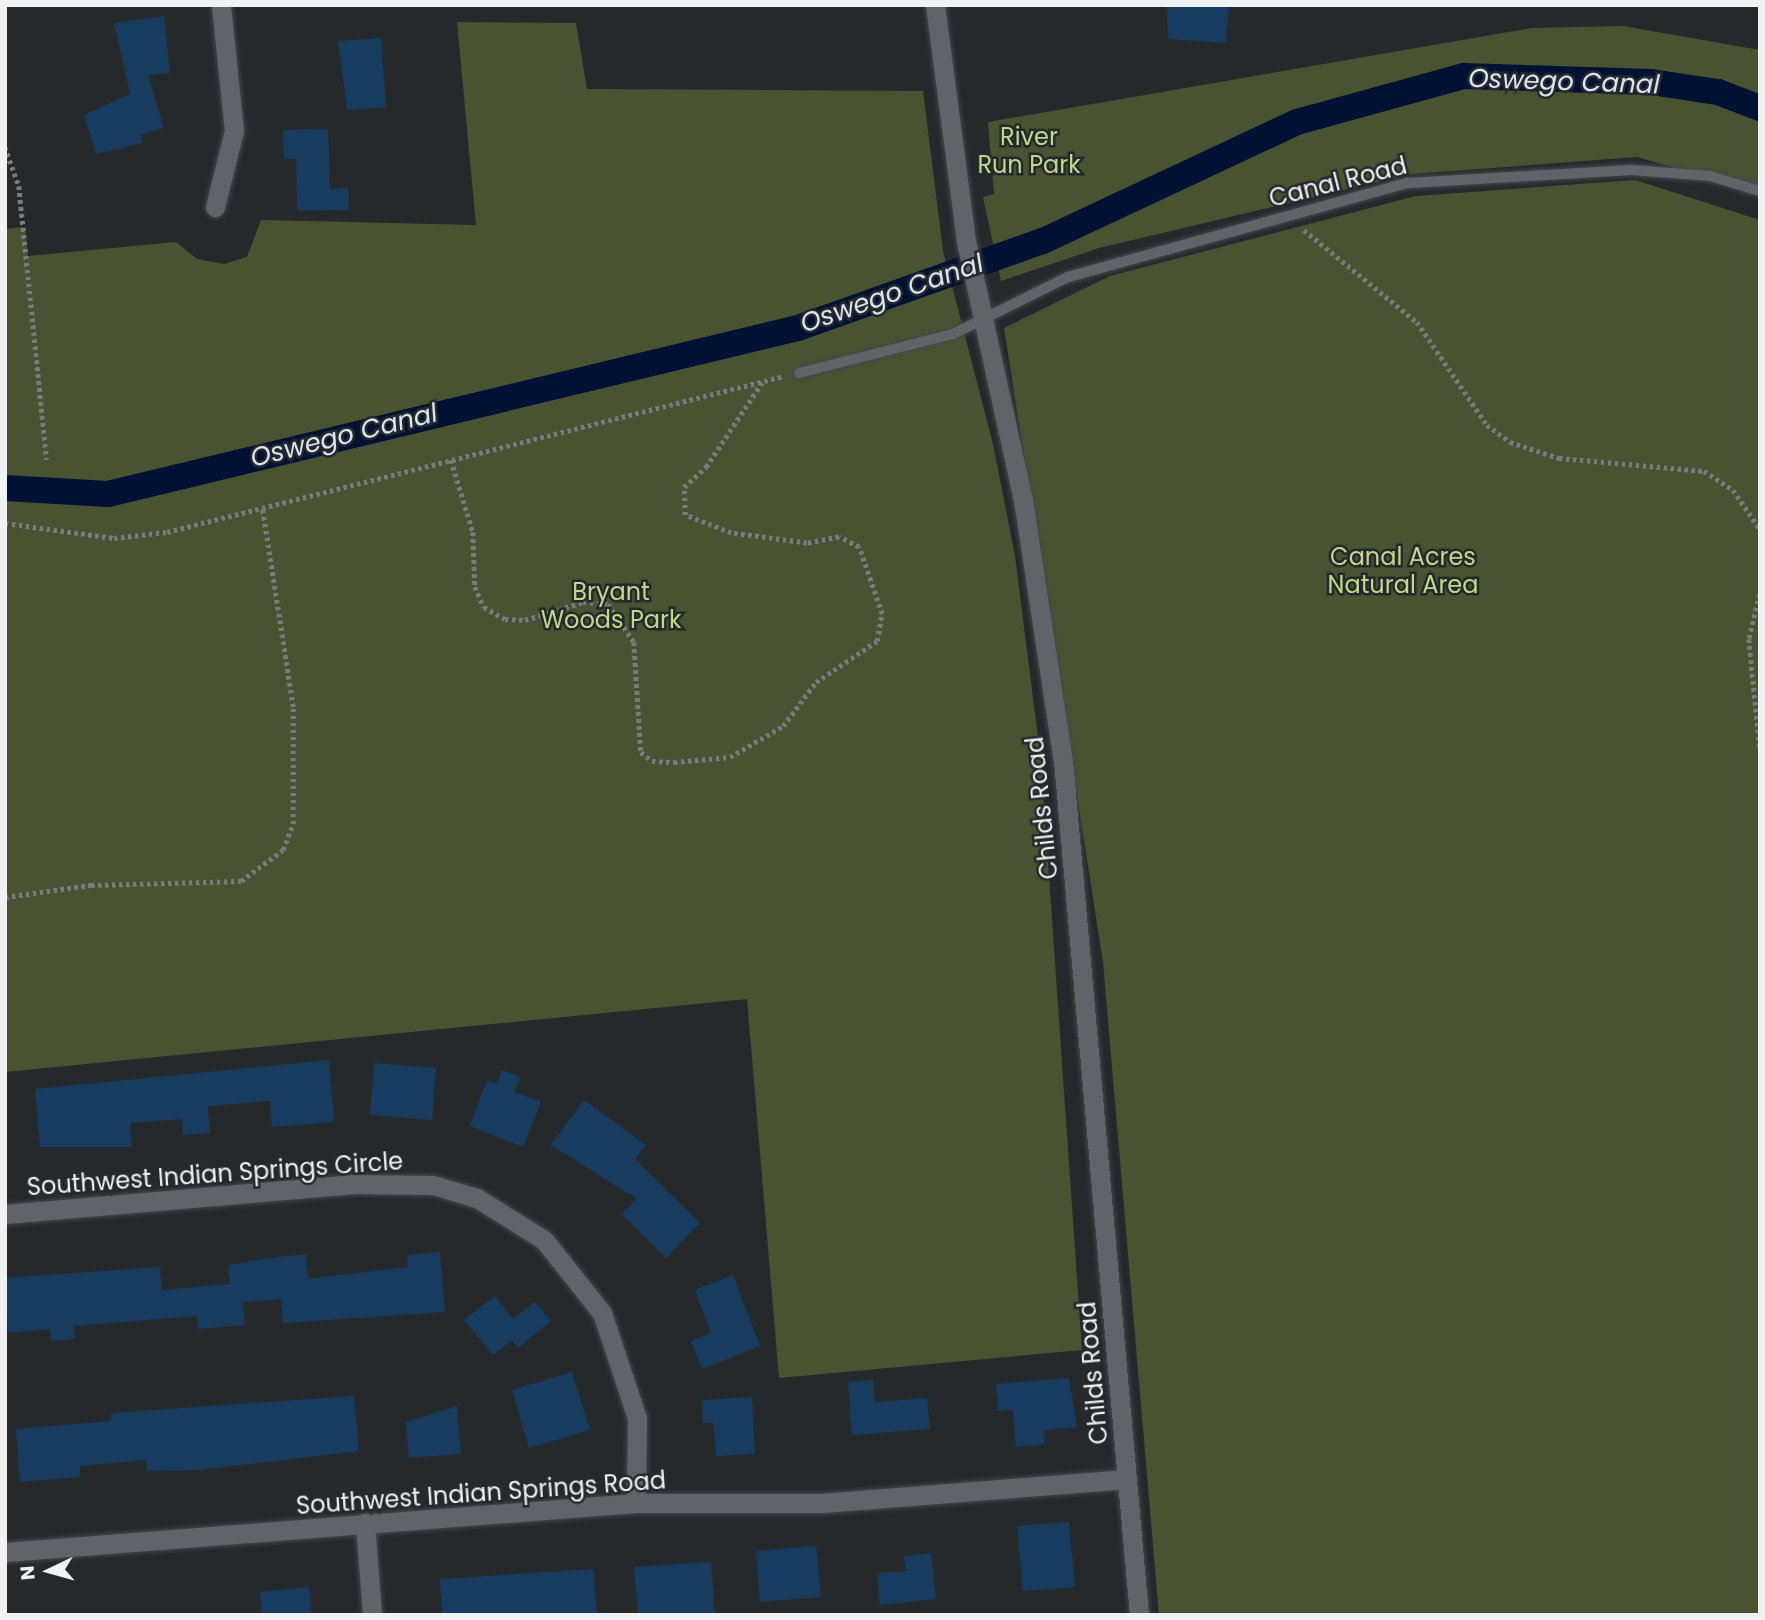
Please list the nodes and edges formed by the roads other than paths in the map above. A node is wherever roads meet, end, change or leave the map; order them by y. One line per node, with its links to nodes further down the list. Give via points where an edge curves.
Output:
1 (221, 5): 4 (street, via 234,131)
2 (935, 5): 5 (street, Childs Road)
3 (1760, 191): 5 (lane, Canal Road, via 1710,176 1605,171 1408,183 1069,277)
4 (215, 207)
5 (982, 317): 6 (lane, Canal Road, via 953,334); 8 (street, Childs Road, via 1023,500 1063,760)
6 (799, 373)
7 (5, 1214): 9 (street, Southwest Indian Springs Circle, via 352,1184 433,1185 477,1198 544,1240 602,1313 637,1418)
8 (1127, 1479): 9 (street, Southwest Indian Springs Road, via 822,1503); 13 (street, Childs Road)
9 (636, 1503): 10 (street, Southwest Indian Springs Road)
10 (365, 1523): 11 (street, Southwest Indian Springs Road); 12 (street)
11 (5, 1552)
12 (372, 1615)
13 (1139, 1615)

